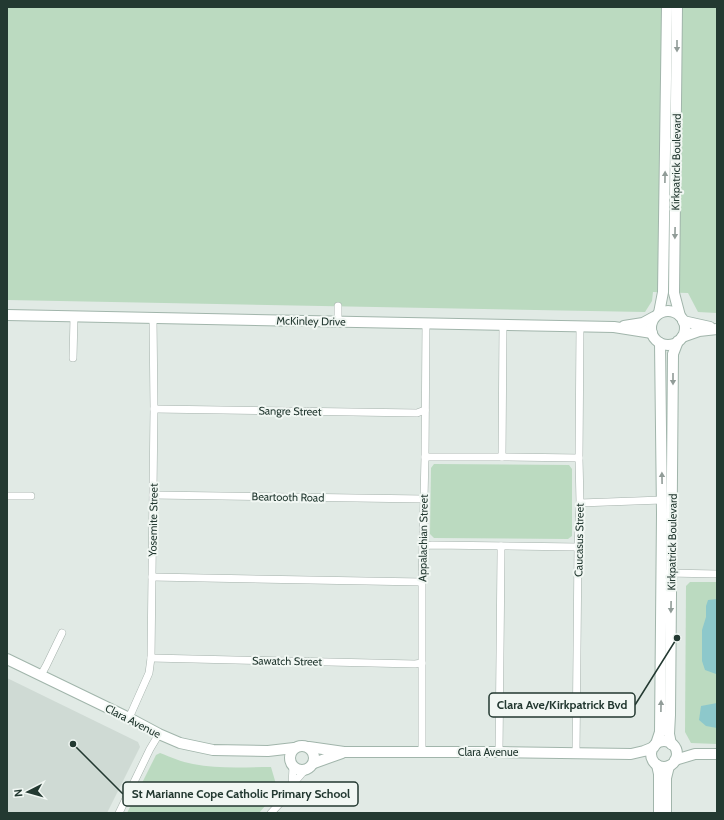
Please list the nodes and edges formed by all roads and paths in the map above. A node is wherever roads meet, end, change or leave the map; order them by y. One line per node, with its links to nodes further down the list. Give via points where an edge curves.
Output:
1 (667, 7): 5 (street, Kirkpatrick Boulevard, one-way to 1, via 663,292)
2 (677, 7): 8 (street, Kirkpatrick Boulevard, one-way to 8, via 674,292)
3 (338, 306): 9 (street)
4 (7, 315): 6 (street, McKinley Drive)
5 (657, 315): 8 (street, via 670,311); 13 (street, McKinley Drive, via 643,323); 15 (street, via 652,322)
6 (74, 317): 7 (street, McKinley Drive); 18 (street)
7 (153, 318): 9 (street, McKinley Drive); 19 (street, Yosemite Street)
8 (681, 318): 14 (street); 16 (street, via 684,332)
9 (338, 322): 10 (street, McKinley Drive)
10 (426, 324): 11 (street, McKinley Drive); 20 (street, Appalachian Street)
11 (503, 325): 12 (street, McKinley Drive); 22 (street)
12 (580, 326): 13 (street, McKinley Drive); 23 (street, Caucasus Street)
13 (614, 327): 15 (street, McKinley Drive)
14 (717, 329): 16 (street, via 695,332)
15 (652, 333): 17 (street)
16 (680, 339): 17 (street, via 674,344); 33 (street, Kirkpatrick Boulevard, one-way to 33, via 673,354)
17 (660, 343): 28 (street, Kirkpatrick Boulevard, one-way to 17)
18 (73, 358)
19 (154, 409): 20 (street, Sangre Street, via 417,413); 24 (street, Yosemite Street)
20 (426, 410): 21 (street, Appalachian Street)
21 (425, 457): 22 (street); 27 (street, Appalachian Street)
22 (502, 457): 23 (street)
23 (579, 458): 29 (street, Caucasus Street)
24 (153, 495): 27 (street, Beartooth Road); 35 (street, Yosemite Street)
25 (7, 496): 26 (street)
26 (31, 496)
27 (424, 499): 30 (street, Appalachian Street)
28 (662, 500): 29 (street); 33 (street, Kirkpatrick Boulevard)
29 (580, 503): 32 (street, Caucasus Street)
30 (423, 546): 31 (street); 36 (street, Appalachian Street)
31 (501, 546): 32 (street); 51 (street)
32 (578, 547): 52 (street, Caucasus Street)
33 (667, 573): 34 (street); 44 (street, Kirkpatrick Boulevard, one-way to 33, via 660,732); 45 (street, Kirkpatrick Boulevard, one-way to 45, via 669,734)
34 (717, 574)
35 (152, 577): 36 (street); 38 (street, Yosemite Street)
36 (422, 582): 40 (street, Appalachian Street)
37 (62, 633): 41 (street)
38 (151, 658): 40 (street, Sawatch Street); 42 (street, Yosemite Street, via 147,680)
39 (7, 659): 41 (street, Clara Avenue)
40 (422, 663): 50 (street, Appalachian Street)
41 (41, 675): 42 (street, Clara Avenue)
42 (129, 718): 43 (street, Clara Avenue)
43 (159, 734): 48 (street, Clara Avenue, via 180,743 213,750); 61 (street)
44 (655, 745): 45 (street, via 665,742); 53 (street, Clara Avenue); 58 (street, via 651,755)
45 (673, 746): 54 (street); 56 (street, via 676,752)
46 (309, 747): 47 (street, via 301,745); 49 (street, Clara Avenue); 59 (street, via 315,756)
47 (294, 748): 48 (street, Clara Avenue); 57 (street, via 290,755)
48 (268, 751): 57 (street, Clara Avenue)
49 (344, 752): 50 (street, Clara Avenue); 59 (street, Clara Avenue)
50 (422, 752): 51 (street, Clara Avenue)
51 (499, 752): 52 (street, Clara Avenue)
52 (576, 754): 53 (street, Clara Avenue)
53 (631, 754): 58 (street, Clara Avenue)
54 (695, 754): 55 (street); 56 (street)
55 (717, 754)
56 (672, 763): 58 (street, via 665,767); 64 (street, via 666,778)
57 (292, 764): 59 (street, via 301,770); 60 (street)
58 (655, 764): 63 (street, via 659,774)
59 (310, 767): 60 (street)
60 (292, 785): 62 (street)
61 (119, 813)
62 (271, 813)
63 (659, 813)
64 (666, 813)

